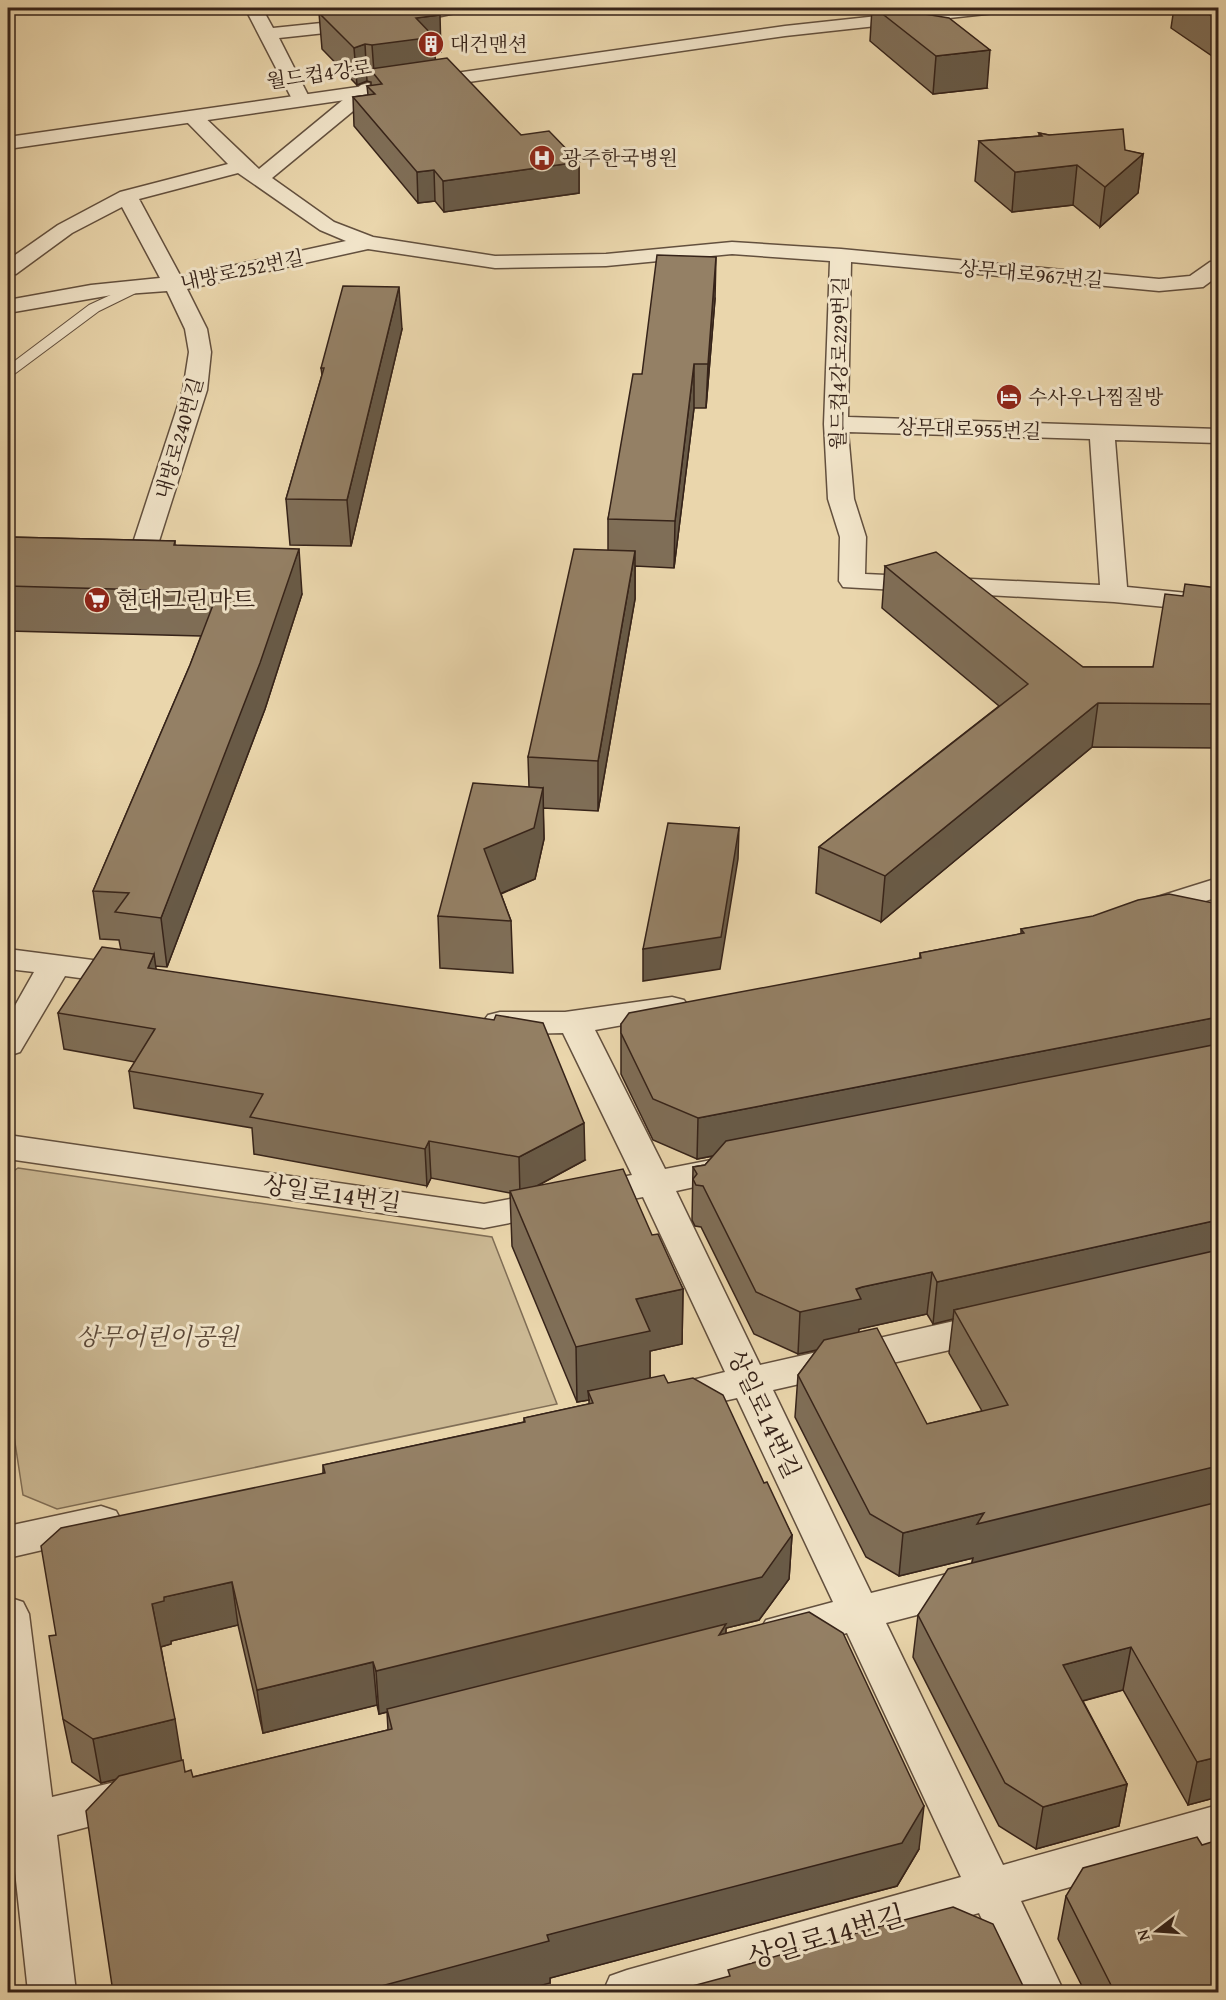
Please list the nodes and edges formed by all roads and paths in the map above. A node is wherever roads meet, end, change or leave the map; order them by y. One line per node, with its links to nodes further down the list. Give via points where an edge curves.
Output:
1 (254, 8): 5 (street)
2 (454, 8): 5 (street, via 399,20)
3 (995, 8): 4 (street, 월드컵4강로)
4 (883, 13): 6 (street, 월드컵4강로)
5 (269, 34): 7 (street)
6 (368, 89): 7 (street, 월드컵4강로); 11 (street)
7 (301, 99): 8 (street, 월드컵4강로)
8 (192, 116): 9 (street, 월드컵4강로); 10 (street, 월드컵4강로229번길)
9 (8, 143)
10 (241, 166): 11 (street, 월드컵4강로229번길); 12 (street)
11 (260, 178): 13 (street, 월드컵4강로229번길, via 327,226)
12 (128, 196): 16 (street, via 65,229); 18 (street, 내방로240번길)
13 (368, 243): 14 (street, 월드컵4강로229번길, via 495,262 606,261 732,248); 18 (street, 내방로252번길)
14 (841, 255): 15 (street, 상무대로967번길, via 1203,287); 21 (street, 월드컵4강로229번길)
15 (1218, 267)
16 (8, 269)
17 (143, 284): 18 (street, 내방로252번길); 19 (street, 내방로252번길); 20 (lane, via 94,308)
18 (175, 285): 24 (street, 내방로240번길, via 196,329 200,352 189,410 140,560)
19 (8, 307)
20 (8, 372)
21 (836, 424): 22 (street, 상무대로955번길); 25 (street, 월드컵4강로229번길, via 841,499 853,537 852,581)
22 (1102, 434): 23 (street, 상무대로955번길); 25 (street)
23 (1218, 436)
24 (92, 562)
25 (1114, 594): 26 (street, 월드컵4강로229번길)
26 (1218, 604)
27 (1213, 898): 28 (street)
28 (1116, 920)
29 (8, 959): 30 (street)
30 (55, 965): 31 (street); 35 (street)
31 (163, 979)
32 (703, 1002): 34 (street)
33 (465, 1018): 34 (street, via 522,1025)
34 (574, 1023): 38 (street, 상일로14번길)
35 (8, 1045)
36 (8, 1148): 38 (street, 상일로14번길, via 484,1216)
37 (772, 1160): 38 (street, 상일로14번길)
38 (654, 1183): 40 (street, 상일로14번길)
39 (1023, 1319): 40 (street)
40 (749, 1382): 41 (street); 45 (street, 상일로14번길)
41 (632, 1407)
42 (136, 1514): 43 (street)
43 (8, 1542)
44 (1009, 1576): 45 (street)
45 (858, 1613): 47 (street); 51 (street, 상일로14번길)
46 (8, 1614): 49 (street)
47 (743, 1642)
48 (170, 1788): 49 (street)
49 (32, 1822): 52 (street)
50 (1218, 1825): 51 (street, 상일로14번길)
51 (990, 1889): 53 (street, 상일로14번길); 54 (street, 상일로14번길)
52 (52, 1992)
53 (627, 1992)
54 (1040, 1992)

